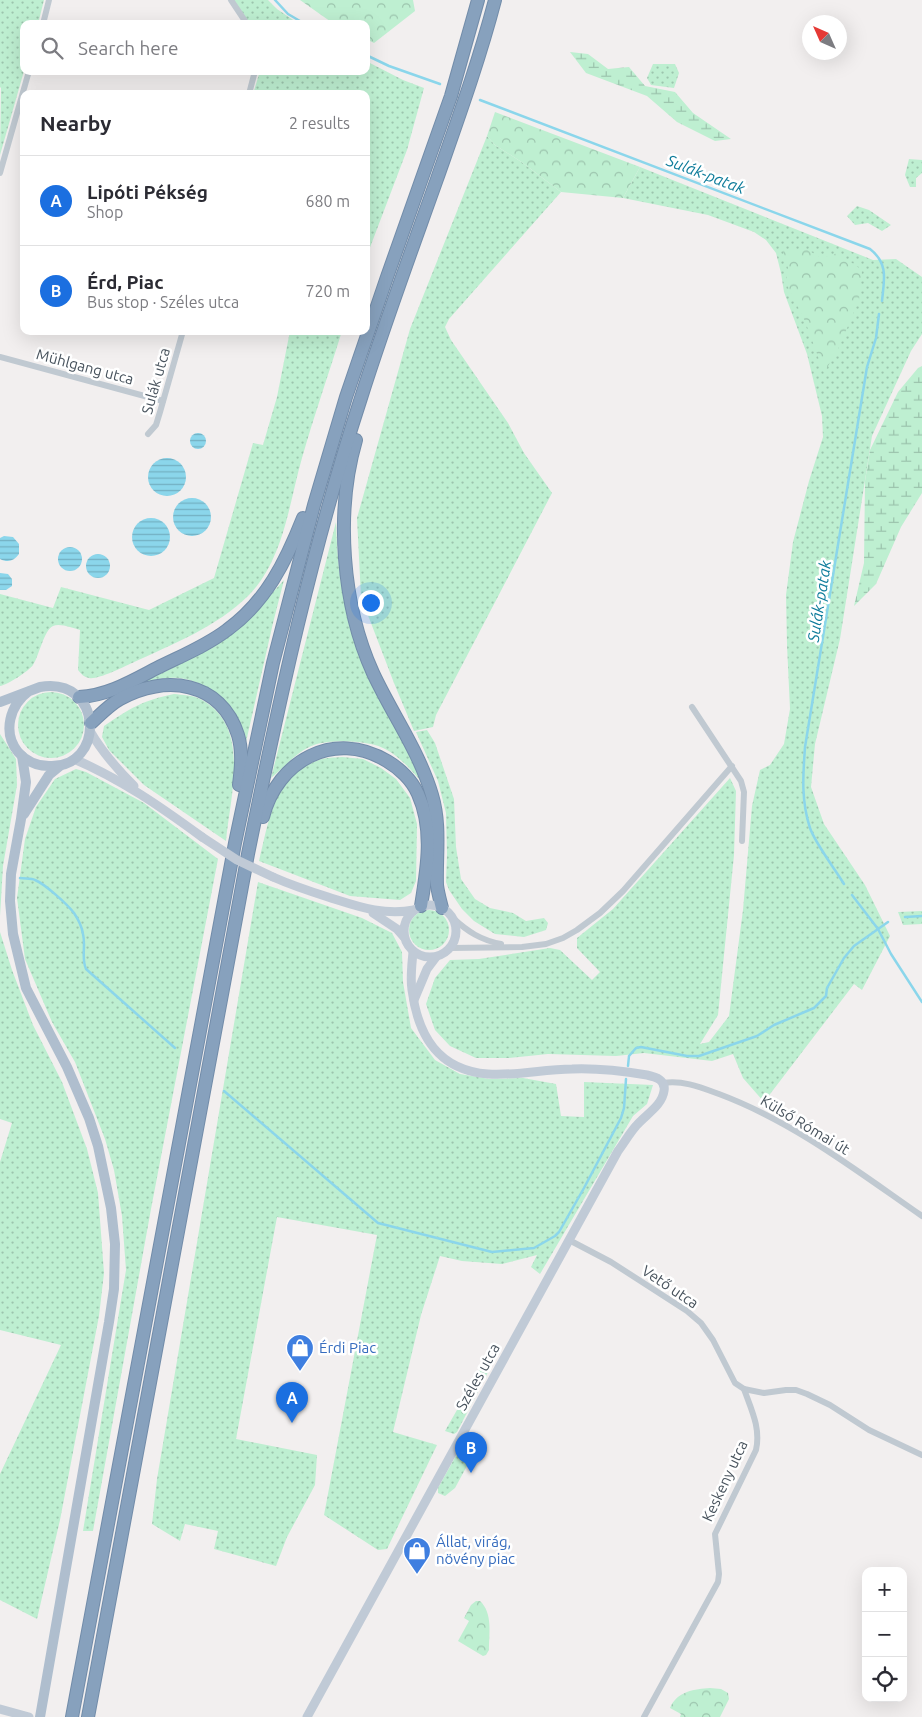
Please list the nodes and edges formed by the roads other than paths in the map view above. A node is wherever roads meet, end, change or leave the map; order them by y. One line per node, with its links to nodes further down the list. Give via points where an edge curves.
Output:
1 (50, 0): 5 (street)
2 (231, 0): 6 (street)
3 (478, 0): 13 (highway, via 451,96)
4 (495, 0): 16 (highway, via 474,76)
5 (43, 20)
6 (244, 20)
7 (28, 75): 9 (street)
8 (254, 75): 10 (street)
9 (24, 90)
10 (250, 90)
11 (20, 103): 12 (street)
12 (0, 173)
13 (370, 328)
14 (182, 335): 18 (street, Sulák utca)
15 (368, 335): 20 (highway)
16 (376, 350): 36 (highway, via 342,459 300,615 275,718); 38 (highway, via 373,383 354,446 348,482 346,563 352,605 364,650 415,752 433,796 438,824 437,887)
17 (0, 357): 18 (street, Mühlgang utca)
18 (163, 401): 19 (street, Sulák utca, via 156,425)
19 (148, 434)
20 (332, 443): 22 (highway, via 291,550 254,606 227,631 196,649 104,693); 35 (highway, via 286,610)
21 (29, 691): 22 (main road, via 52,686 69,690); 23 (main road); 27 (main road, via 13,709)
22 (79, 697): 26 (main road, via 87,709)
23 (0, 702)
24 (692, 707): 31 (street)
25 (0, 725): 27 (main road)
26 (90, 727): 29 (main road, via 85,747); 32 (street, via 98,745); 35 (highway, via 110,706 147,687 175,684 203,692 216,702 232,723 240,747)
27 (10, 732): 28 (main road)
28 (22, 756): 30 (main road, via 41,766); 33 (main road, via 26,782)
29 (74, 759): 30 (main road); 32 (street)
30 (62, 765): 33 (main road, via 49,775)
31 (732, 766): 34 (street, via 744,792); 42 (street, via 600,913 563,938 546,944)
32 (145, 796): 39 (street, bridge, via 237,860 292,885)
33 (22, 819): 54 (main road, via 10,874 16,950 26,988 67,1067 98,1146 111,1208 116,1266 110,1322)
34 (742, 841)
35 (235, 843): 55 (highway)
36 (248, 854): 37 (highway, via 272,792 293,767 326,750 366,752 381,757 400,771 415,788 421,802 428,828 428,843 425,882); 56 (highway)
37 (418, 908): 38 (street, via 435,905); 39 (street, via 402,913); 41 (street, via 405,922)
38 (442, 908): 40 (street)
39 (369, 910): 41 (street, via 397,929)
40 (453, 918): 42 (street, via 467,932); 43 (street, via 456,934)
41 (404, 938): 44 (street)
42 (510, 947): 43 (street)
43 (450, 948): 45 (street)
44 (413, 952): 45 (street, via 428,958); 46 (street)
45 (436, 957): 46 (street, via 427,969)
46 (414, 1000): 47 (street, via 426,1039 441,1056 462,1068 500,1074 610,1070 653,1076)
47 (663, 1083): 48 (street, Külső Római út, via 700,1087 770,1116); 49 (street, Széles utca, via 661,1098 618,1151)
48 (922, 1216)
49 (569, 1240): 50 (street, Vető utca, via 611,1262 687,1311 701,1323 736,1382); 57 (street, Széles utca)
50 (744, 1389): 51 (street, via 764,1394 796,1390 807,1394); 58 (street, Keskeny utca, via 756,1422 758,1440 715,1534 718,1582)
51 (922, 1455)
52 (0, 1709): 53 (street)
53 (29, 1717)
54 (40, 1717)
55 (72, 1717)
56 (88, 1717)
57 (307, 1717)
58 (644, 1717)

